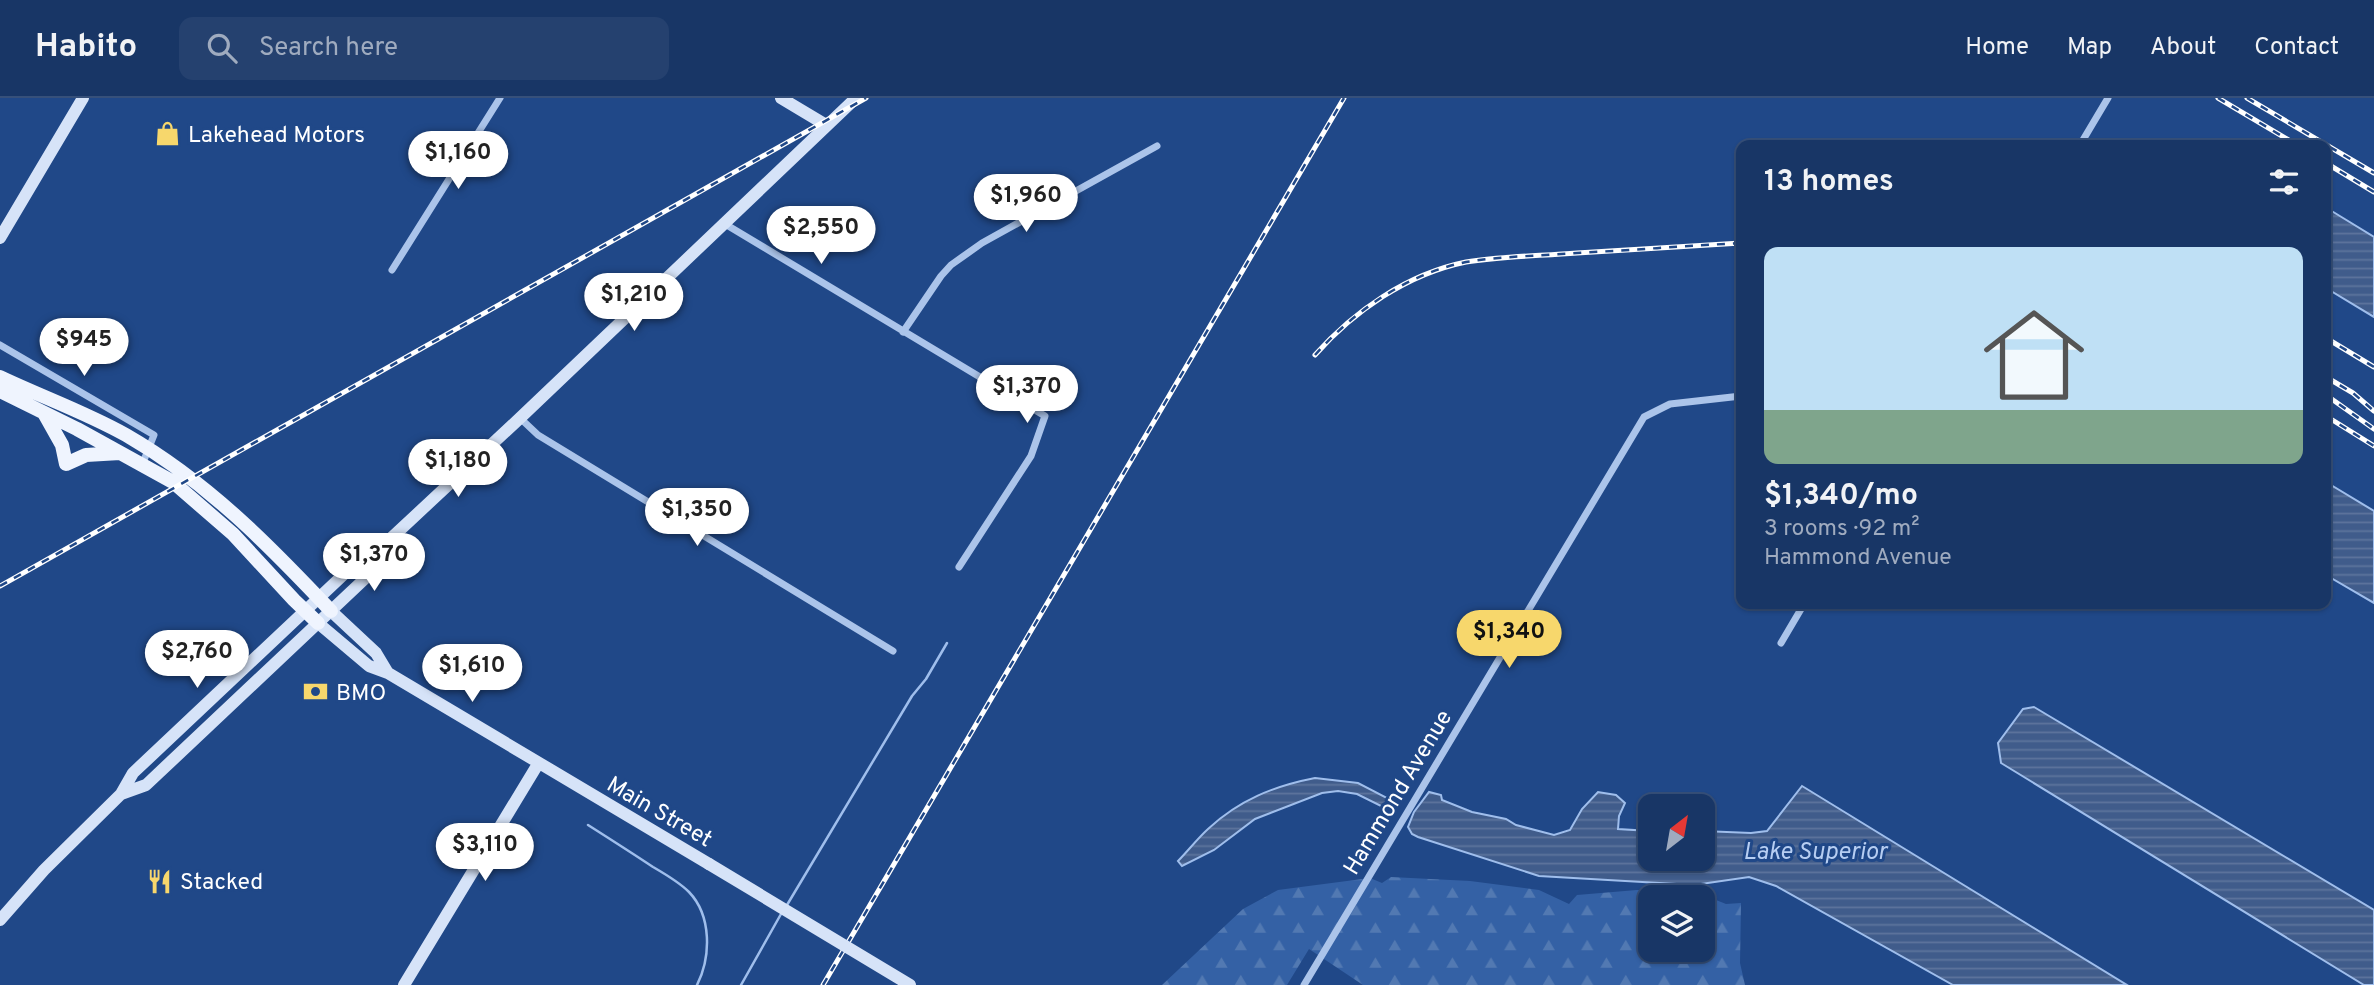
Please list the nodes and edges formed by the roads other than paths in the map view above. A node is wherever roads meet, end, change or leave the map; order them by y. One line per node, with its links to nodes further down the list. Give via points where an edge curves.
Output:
1 (83, 98): 10 (main road)
2 (500, 98): 11 (street)
3 (781, 98): 6 (main road)
4 (856, 98): 6 (main road)
5 (2108, 98): 7 (street)
6 (826, 125): 9 (main road)
7 (2083, 140)
8 (1157, 146): 12 (street, via 1000,232 951,265)
9 (725, 223): 12 (street); 18 (main road)
10 (0, 238)
11 (392, 270)
12 (903, 332): 23 (street, via 1045,416 1031,456)
13 (0, 345): 19 (street, via 154,435)
14 (0, 377): 19 (main road, via 97,420)
15 (0, 391): 17 (main road)
16 (1736, 397): 37 (street, Hammond Avenue, via 1670,404 1644,417)
17 (43, 412): 20 (main road); 20 (main road, via 62,445 66,464 86,455)
18 (520, 418): 22 (main road); 30 (street, via 538,435)
19 (148, 449): 21 (street); 24 (main road, via 241,518)
20 (121, 453): 21 (main road)
21 (142, 465): 26 (main road, via 197,500)
22 (372, 556): 24 (main road, via 358,561); 27 (main road, via 373,571)
23 (959, 567)
24 (318, 597): 26 (main road); 27 (main road)
25 (1801, 609): 29 (street)
26 (304, 610): 28 (main road); 33 (main road, via 133,773)
27 (331, 611): 28 (main road); 31 (main road, Main Street, via 376,653)
28 (318, 623): 31 (main road, Main Street, via 369,666); 33 (main road, via 146,785)
29 (1781, 643)
30 (893, 651)
31 (388, 673): 32 (main road, Main Street)
32 (538, 764): 35 (main road); 36 (main road, Main Street, bridge)
33 (121, 794): 34 (main road)
34 (0, 920)
35 (404, 985)
36 (910, 985)
37 (1304, 985)

